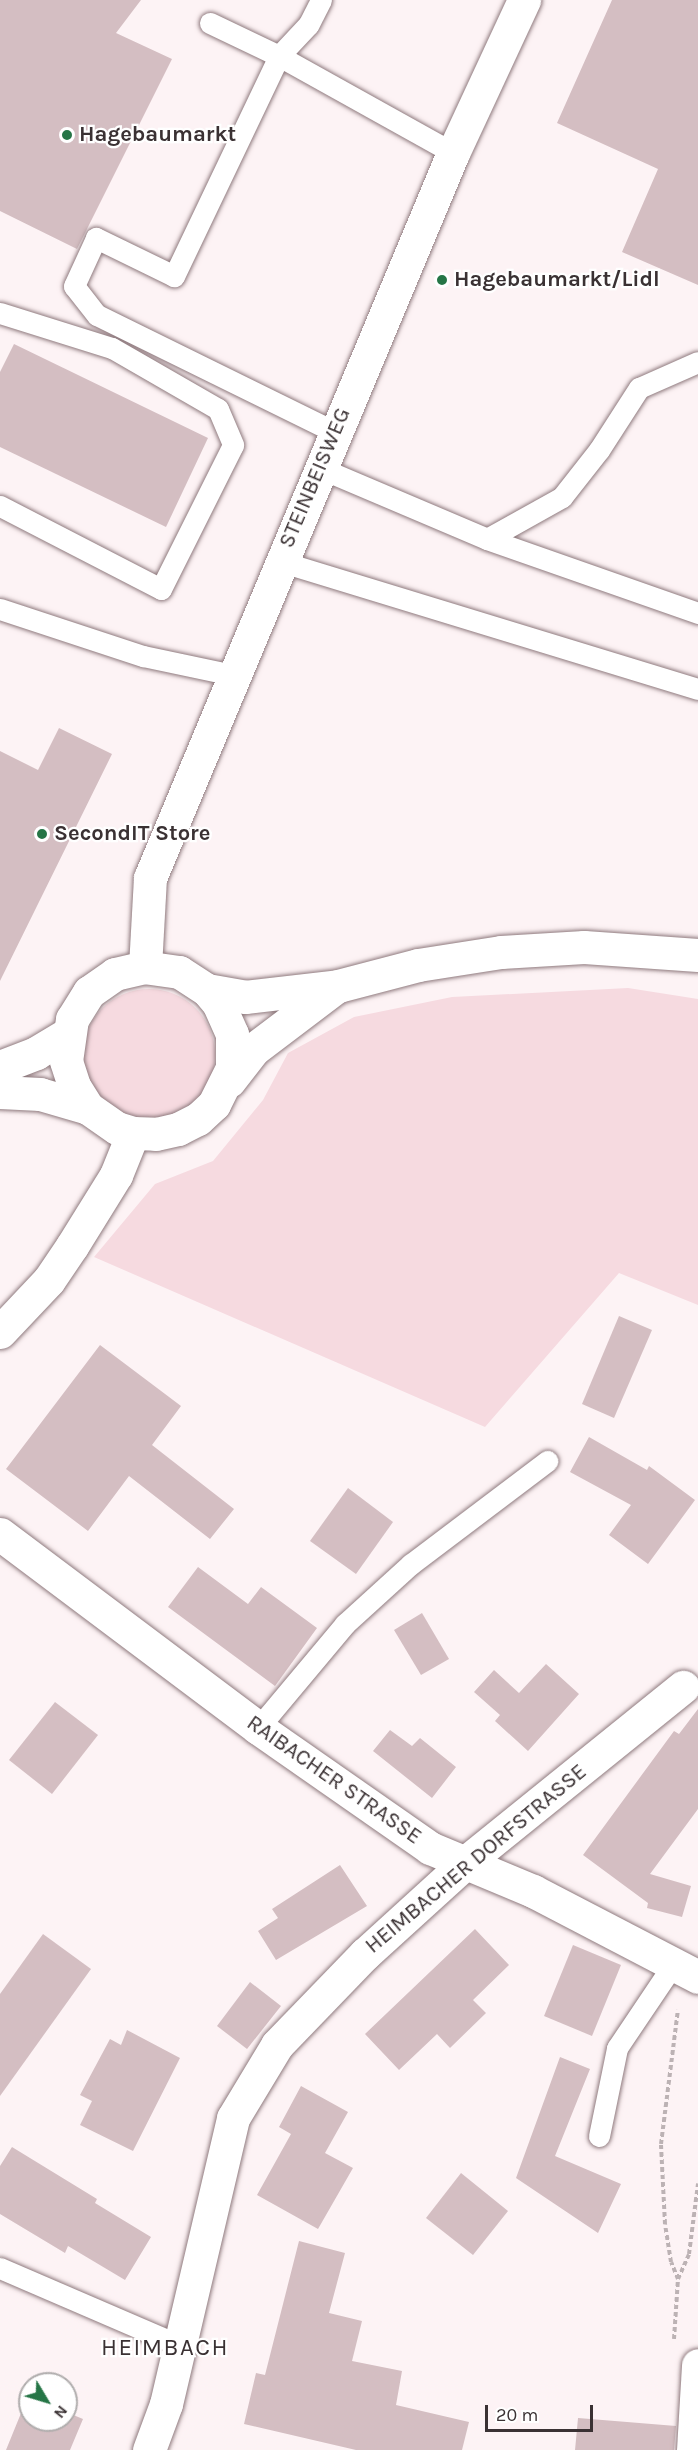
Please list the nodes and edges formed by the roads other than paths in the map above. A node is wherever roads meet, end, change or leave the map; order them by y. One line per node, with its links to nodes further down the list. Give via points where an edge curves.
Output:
1 (321, 0): 4 (lane, via 308,25)
2 (524, 0): 5 (street, STEINBEISWEG)
3 (210, 23): 4 (lane)
4 (279, 56): 5 (lane); 8 (lane, via 174,276 96,238 74,286 97,315)
5 (453, 153): 8 (street, STEINBEISWEG)
6 (0, 313): 10 (lane, via 112,348 218,409 233,445 161,590)
7 (698, 362): 11 (lane, via 639,388 599,450 562,497)
8 (335, 432): 9 (street, STEINBEISWEG)
9 (320, 468): 11 (lane); 12 (street, STEINBEISWEG)
10 (0, 506)
11 (487, 539): 14 (lane)
12 (279, 561): 15 (street, STEINBEISWEG); 16 (lane)
13 (0, 609): 15 (lane, via 142,656)
14 (698, 613)
15 (233, 675): 18 (street, STEINBEISWEG, via 150,878)
16 (698, 689)
17 (698, 955): 19 (street, via 584,947 501,952 418,965)
18 (145, 967): 20 (street, via 178,972); 21 (street, via 115,975 89,992)
19 (338, 986): 20 (street, via 245,998); 23 (street, via 254,1049)
20 (207, 990): 23 (street, via 218,1003 232,1034 232,1068)
21 (68, 1034): 22 (street, via 36,1053); 25 (street, via 66,1061 74,1086)
22 (0, 1067)
23 (226, 1084): 26 (street, via 214,1104 198,1119 156,1134)
24 (0, 1092): 25 (street, via 40,1094)
25 (88, 1108): 26 (street, via 117,1128)
26 (133, 1133): 27 (street, via 116,1175 72,1246 49,1280)
27 (0, 1332)
28 (547, 1461): 31 (lane, via 411,1564 345,1624)
29 (0, 1534): 31 (street, RAIBACHER STRASSE)
30 (683, 1687): 32 (street, HEIMBACHER DORFSTRASSE)
31 (258, 1728): 32 (street, RAIBACHER STRASSE, via 430,1848)
32 (466, 1862): 33 (street, RAIBACHER STRASSE, via 533,1891); 36 (street, HEIMBACHER DORFSTRASSE, via 365,1954 277,2045 233,2118 213,2190)
33 (683, 1981): 34 (lane, via 617,2048)
34 (599, 2136)
35 (0, 2268): 36 (lane)
36 (181, 2346): 38 (street, HEIMBACHER DORFSTRASSE, via 166,2404)
37 (685, 2357): 39 (street)
38 (148, 2450)
39 (693, 2450)

